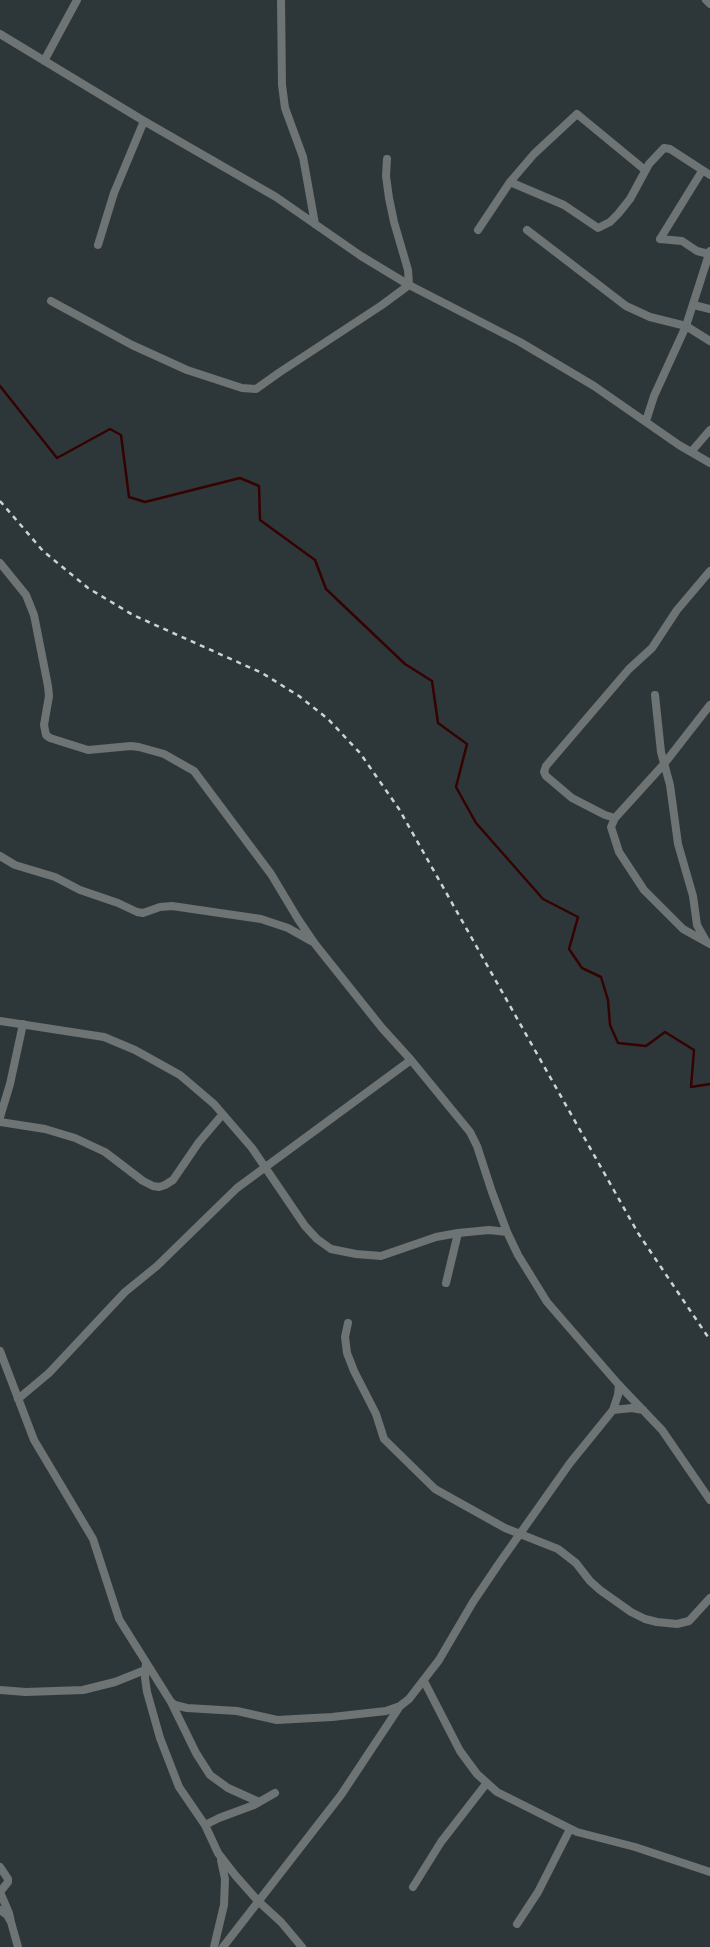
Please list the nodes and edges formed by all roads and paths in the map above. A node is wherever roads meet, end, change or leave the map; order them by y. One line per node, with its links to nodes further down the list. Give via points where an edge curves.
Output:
1 (77, 0): 6 (street)
2 (281, 0): 13 (street, via 284,108 303,157)
3 (706, 0): 4 (street)
4 (710, 4)
5 (0, 34): 6 (street)
6 (44, 61): 7 (street)
7 (144, 121): 13 (street, via 276,197); 16 (street, via 114,193)
8 (387, 159): 18 (street, via 389,198)
9 (645, 170): 10 (street, via 660,150 667,147); 12 (street, via 630,199 618,214 598,228 564,205); 12 (street, via 578,114 534,154)
10 (702, 171): 11 (street); 17 (street, via 660,239 682,241 697,251)
11 (710, 176)
12 (510, 182): 14 (street)
13 (315, 224): 18 (street, via 361,256)
14 (478, 230)
15 (527, 230): 22 (street, via 626,306 650,317)
16 (98, 245)
17 (710, 252): 20 (street)
18 (410, 284): 19 (street, via 256,389 250,390 180,367 132,345); 24 (street, via 520,342 594,386)
19 (51, 301)
20 (694, 305): 21 (street); 22 (street)
21 (710, 309)
22 (686, 326): 23 (street); 24 (street, via 654,396)
23 (710, 341)
24 (646, 421): 26 (street)
25 (710, 430): 26 (street)
26 (691, 452): 27 (street)
27 (710, 463)
28 (0, 563): 36 (street, via 26,595 34,615 48,686 49,696 44,725 46,735 88,750 139,747 164,754 188,766 199,777 271,874)
29 (710, 571): 33 (street, via 677,610 652,648 629,669 612,692 546,766 546,776 572,798)
30 (655, 695): 32 (street)
31 (710, 705): 32 (street)
32 (664, 764): 33 (street); 35 (street, via 670,785 678,844 697,925)
33 (614, 818): 35 (street, via 611,827 614,842 640,885 683,929)
34 (0, 856): 36 (street, via 15,865 55,877 80,890 137,912 172,906 261,919 294,930)
35 (709, 943)
36 (315, 944): 39 (street)
37 (0, 1021): 38 (street)
38 (23, 1024): 40 (street, via 91,1034 113,1040 150,1057 180,1075 206,1096); 41 (street)
39 (411, 1060): 43 (street); 44 (street, via 470,1132)
40 (222, 1115): 42 (street, via 199,1142 173,1180 159,1187 143,1181 105,1152 75,1138 44,1129); 43 (street, via 252,1148)
41 (0, 1117)
42 (0, 1122)
43 (264, 1168): 45 (street, via 305,1226 331,1249 381,1256 436,1237); 50 (street, via 237,1188 158,1266 125,1292 49,1373)
44 (507, 1232): 45 (street, via 489,1230); 49 (street, via 547,1302)
45 (458, 1233): 46 (street)
46 (446, 1283)
47 (348, 1323): 54 (street, via 345,1337 347,1353 376,1414 384,1439 435,1489)
48 (0, 1351): 50 (street)
49 (619, 1385): 51 (street); 52 (street)
50 (18, 1399): 56 (street, via 42,1456 93,1539 120,1619)
51 (613, 1410): 52 (street); 54 (street, via 570,1463)
52 (643, 1410): 53 (street, via 670,1439)
53 (710, 1500)
54 (520, 1535): 55 (street, via 564,1553 600,1590 645,1619 677,1624 689,1621); 57 (street, via 473,1602)
55 (710, 1598)
56 (145, 1667): 58 (street, via 115,1682 83,1690); 59 (street); 64 (street, via 149,1699 160,1738 185,1797)
57 (424, 1681): 60 (street); 61 (street, via 460,1751)
58 (0, 1690)
59 (171, 1702): 60 (street, via 187,1708 237,1711 277,1720 368,1714); 63 (street, via 210,1775 228,1788)
60 (400, 1706): 70 (street, via 341,1795)
61 (486, 1784): 65 (street); 69 (street, via 441,1842)
62 (275, 1793): 63 (street)
63 (259, 1802): 64 (street)
64 (205, 1825): 66 (street)
65 (570, 1829): 68 (street); 73 (street, via 538,1892)
66 (218, 1853): 70 (street); 75 (street, via 225,1878 224,1905)
67 (0, 1867): 72 (street, via 8,1879 0,1892)
68 (710, 1872)
69 (413, 1887)
70 (258, 1902): 76 (street); 77 (street, via 281,1922)
71 (0, 1910): 72 (street)
72 (11, 1922): 74 (street)
73 (517, 1924)
74 (18, 1947)
75 (214, 1947)
76 (223, 1947)
77 (302, 1947)

